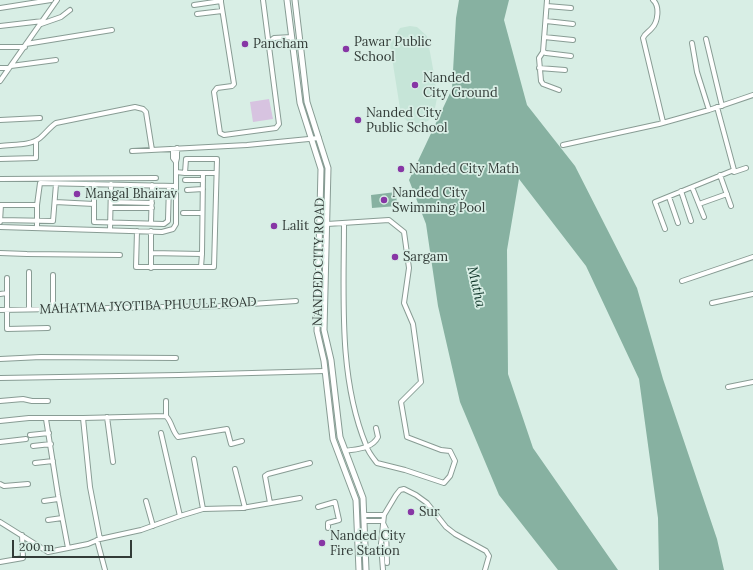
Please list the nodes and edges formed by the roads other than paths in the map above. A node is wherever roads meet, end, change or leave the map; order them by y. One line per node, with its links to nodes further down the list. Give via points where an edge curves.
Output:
1 (51, 0): 12 (street)
2 (57, 0): 18 (street)
3 (221, 0): 9 (street); 15 (street)
4 (263, 0): 26 (street)
5 (287, 0): 22 (street, NANDED CITY ROAD)
6 (295, 0): 46 (street, NANDED CITY ROAD, via 307,102)
7 (547, 0): 11 (street)
8 (653, 0): 45 (street, via 658,8 654,25 643,38)
9 (207, 1): 10 (street)
10 (197, 3)
11 (547, 6): 13 (street); 17 (street)
12 (0, 8)
13 (571, 8)
14 (70, 10): 18 (street, via 61,17)
15 (222, 11): 16 (street); 26 (street, via 234,84 217,88 214,92 222,135 279,127)
16 (197, 14)
17 (546, 21): 19 (street); 23 (street)
18 (42, 22): 20 (street); 29 (street)
19 (573, 24)
20 (0, 26)
21 (112, 30): 29 (street)
22 (292, 37): 26 (street, via 274,38); 27 (street, NANDED CITY ROAD)
23 (544, 38): 25 (street); 31 (street)
24 (706, 39): 41 (street)
25 (573, 40)
26 (269, 42): 27 (street, via 275,45)
27 (293, 43): 47 (street, NANDED CITY ROAD, via 300,103)
28 (692, 44): 42 (street, via 697,72)
29 (25, 46): 30 (street); 34 (street)
30 (0, 47)
31 (543, 52): 32 (street); 36 (street, via 539,56)
32 (571, 56)
33 (56, 60): 34 (street)
34 (10, 67): 35 (street); 38 (street)
35 (0, 68)
36 (539, 68): 37 (street); 39 (street, via 542,83)
37 (564, 70)
38 (0, 81)
39 (559, 90)
40 (753, 95): 41 (street)
41 (719, 106): 42 (street); 56 (street)
42 (709, 110): 45 (street)
43 (40, 118): 44 (street)
44 (0, 120)
45 (663, 122): 49 (street)
46 (319, 138): 47 (street); 98 (street, NANDED CITY ROAD, via 328,168)
47 (312, 139): 51 (street); 127 (street, NANDED CITY ROAD, via 320,169 317,331)
48 (36, 141): 50 (street); 52 (street, via 56,123 135,107 146,112); 54 (street, via 36,158)
49 (563, 145)
50 (0, 146)
51 (175, 148): 52 (street); 57 (street)
52 (152, 150): 53 (street)
53 (132, 151)
54 (0, 159)
55 (746, 168): 56 (street)
56 (734, 170): 61 (street)
57 (176, 172): 58 (street); 71 (street)
58 (185, 172): 59 (street); 60 (street, via 186,159 216,159)
59 (203, 173): 60 (street); 65 (street)
60 (216, 173): 110 (street, via 214,266)
61 (720, 175): 72 (street); 76 (street)
62 (156, 178): 63 (street)
63 (0, 179)
64 (186, 180): 65 (street)
65 (203, 180): 74 (street)
66 (56, 184): 67 (street); 78 (street); 84 (street, via 39,184)
67 (94, 184): 68 (street); 81 (street)
68 (112, 184): 69 (street); 79 (street)
69 (152, 185): 70 (street); 80 (street)
70 (169, 186): 71 (street); 95 (street, via 168,222)
71 (176, 186): 104 (street, via 175,227 162,232)
72 (692, 187): 75 (street); 82 (street)
73 (187, 190): 74 (street)
74 (203, 190): 89 (street)
75 (681, 191): 77 (street); 93 (street)
76 (727, 194): 82 (street); 85 (street)
77 (668, 197): 97 (street); 101 (street, via 655,202)
78 (55, 202): 81 (street); 92 (street, via 53,221)
79 (111, 202): 80 (street); 86 (street)
80 (152, 203): 87 (street)
81 (94, 204): 94 (street, via 94,222)
82 (699, 204): 90 (street)
83 (0, 205): 84 (street); 91 (street)
84 (37, 205): 92 (street)
85 (731, 206)
86 (111, 208): 87 (street); 94 (street)
87 (152, 208): 95 (street)
88 (183, 213): 89 (street)
89 (202, 213): 107 (street)
90 (704, 217)
91 (0, 220): 92 (street); 99 (street)
92 (37, 221): 100 (street)
93 (691, 221)
94 (111, 222): 95 (street); 102 (street)
95 (151, 223)
96 (344, 223): 98 (street); 151 (street, via 343,325 352,401); 151 (street, via 389,220 404,232 408,268 404,303 413,324 421,382 401,402 407,436 441,450 450,451 455,461 444,484 377,463)
97 (678, 223)
98 (327, 224): 126 (street, NANDED CITY ROAD, via 324,330)
99 (0, 226): 100 (street)
100 (37, 228): 102 (street)
101 (665, 229)
102 (110, 230): 103 (street)
103 (137, 231): 104 (street); 111 (street, via 136,267)
104 (151, 231): 106 (street)
105 (0, 253): 108 (street)
106 (151, 253): 107 (street); 111 (street)
107 (202, 254): 110 (street)
108 (120, 255)
109 (753, 256): 115 (street)
110 (201, 267): 111 (street)
111 (151, 268)
112 (29, 272): 121 (street)
113 (53, 275): 122 (street)
114 (7, 278): 117 (street)
115 (682, 281)
116 (0, 294): 117 (street)
117 (7, 294): 124 (street)
118 (753, 294): 120 (street)
119 (296, 301): 122 (street, MAHATMA JYOTIBA PHUULE ROAD, via 222,306)
120 (712, 303)
121 (29, 309): 122 (street, MAHATMA JYOTIBA PHUULE ROAD); 124 (street, MAHATMA JYOTIBA PHUULE ROAD)
122 (53, 309)
123 (0, 310): 124 (street, MAHATMA JYOTIBA PHUULE ROAD)
124 (8, 310): 125 (street, via 7,329)
125 (48, 328)
126 (327, 341): 127 (street); 152 (street, NANDED CITY ROAD, via 340,437)
127 (320, 343): 130 (street, NANDED CITY ROAD)
128 (176, 358): 129 (street)
129 (0, 359)
130 (325, 371): 131 (street); 185 (street, NANDED CITY ROAD, via 333,439 356,500)
131 (0, 378)
132 (753, 382): 133 (street)
133 (728, 387)
134 (0, 401): 135 (street)
135 (48, 401)
136 (166, 401): 137 (street)
137 (166, 416): 138 (street); 147 (street, via 178,437 227,429 231,444)
138 (108, 417): 139 (street); 155 (street)
139 (83, 418): 140 (street); 180 (street, via 90,487)
140 (46, 419): 141 (street); 143 (street)
141 (0, 421)
142 (376, 428): 151 (street, via 376,441)
143 (50, 433): 145 (street); 149 (street)
144 (161, 433): 171 (street)
145 (30, 435)
146 (26, 439): 148 (street)
147 (242, 441)
148 (0, 442)
149 (51, 444): 150 (street); 154 (street)
150 (33, 446)
151 (366, 447): 152 (street)
152 (345, 451): 169 (street, NANDED CITY ROAD, via 363,498)
153 (194, 459): 168 (street)
154 (53, 461): 156 (street); 162 (street)
155 (113, 462)
156 (35, 463)
157 (310, 463): 165 (street, via 264,476)
158 (235, 469): 167 (street)
159 (0, 484): 160 (street)
160 (28, 484)
161 (300, 498): 165 (street)
162 (58, 499): 163 (street); 172 (street)
163 (44, 501)
164 (146, 501): 177 (street)
165 (270, 503): 167 (street)
166 (318, 507): 178 (street, via 335,502 339,520 328,523)
167 (245, 508): 168 (street)
168 (203, 509): 171 (street)
169 (364, 515): 170 (street); 174 (street, NANDED CITY ROAD)
170 (384, 515): 176 (street); 188 (street, via 400,490 404,489 416,495 427,503 446,527 486,552 489,556)
171 (180, 516): 177 (street)
172 (62, 518): 173 (street); 181 (street)
173 (48, 520)
174 (365, 521): 176 (street); 186 (street, NANDED CITY ROAD)
175 (0, 522): 179 (street)
176 (383, 522): 183 (street, via 386,529); 187 (street)
177 (153, 526): 180 (street)
178 (328, 528)
179 (22, 535): 181 (street, via 48,552); 182 (street, via 23,558)
180 (99, 540): 181 (street); 184 (street)
181 (68, 548)
182 (0, 562)
183 (387, 563)
184 (105, 570)
185 (359, 570)
186 (366, 570)
187 (383, 570)
188 (485, 570)

